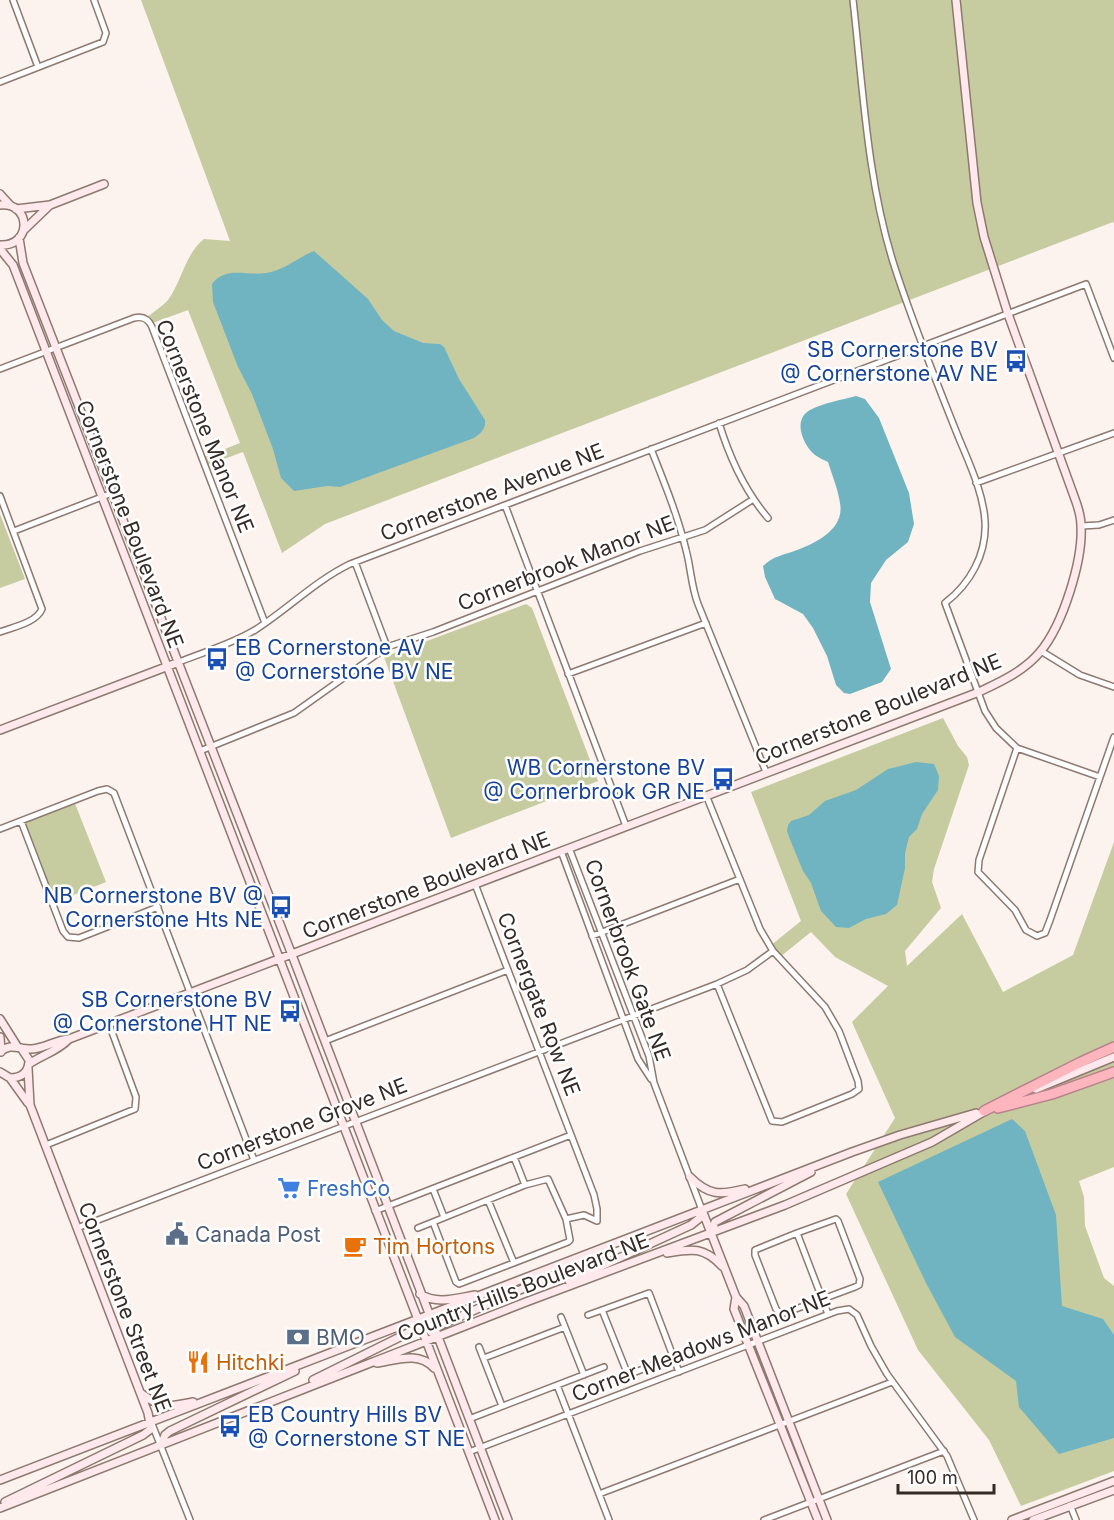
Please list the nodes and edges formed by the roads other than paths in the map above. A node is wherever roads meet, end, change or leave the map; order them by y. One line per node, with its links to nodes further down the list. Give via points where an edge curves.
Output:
1 (13, 0): 5 (street)
2 (94, 0): 5 (street, via 104,29 104,42)
3 (853, 0): 16 (street, via 876,199 894,267)
4 (956, 0): 15 (street, Cornerstone Boulevard NE, via 977,203 993,272)
5 (38, 67): 6 (street)
6 (0, 81)
7 (104, 184): 10 (street)
8 (0, 194): 11 (street)
9 (0, 205): 11 (street)
10 (50, 205): 11 (street); 12 (street)
11 (13, 207): 12 (street, via 23,217)
12 (24, 230): 13 (street)
13 (19, 238): 14 (street); 17 (street, Cornerstone Boulevard NE, via 23,262)
14 (0, 247): 18 (street, Cornerstone Boulevard NE, via 13,265)
15 (1008, 314): 16 (street, Cornerstone Avenue NE); 19 (street, Cornerstone Avenue NE, via 1086,284); 24 (street, Cornerstone Boulevard NE)
16 (923, 346): 21 (street, Cornerstone Avenue NE); 25 (street)
17 (57, 347): 18 (street, Cornerstone Manor NE); 26 (street, Cornerstone Boulevard NE); 38 (street, Cornerstone Manor NE, via 134,318 142,317 150,324)
18 (46, 351): 20 (street, Cornerstone Manor NE); 28 (street, Cornerstone Boulevard NE)
19 (1114, 358)
20 (0, 369)
21 (719, 423): 23 (street, Cornerstone Avenue NE); 29 (street)
22 (1114, 432): 24 (street)
23 (651, 449): 30 (street, Cornerstone Avenue NE); 35 (street)
24 (1059, 453): 25 (street); 33 (street, Cornerstone Boulevard NE)
25 (976, 483): 47 (street, via 984,507 984,540 973,573 945,603)
26 (112, 493): 28 (street); 43 (street, Cornerstone Boulevard NE)
27 (0, 496): 34 (street)
28 (102, 497): 34 (street); 44 (street, Cornerstone Boulevard NE)
29 (752, 500): 31 (street); 35 (street, Cornerbrook Manor NE, via 705,530)
30 (505, 505): 36 (street, Cornerstone Avenue NE); 37 (street)
31 (768, 518)
32 (1114, 520): 33 (street)
33 (1081, 526): 42 (street, Cornerstone Boulevard NE, via 1080,549 1068,596)
34 (14, 531): 40 (street, via 42,609 33,619)
35 (682, 537): 37 (street, Cornerbrook Manor NE); 39 (street, via 693,589)
36 (355, 562): 38 (street, Cornerstone Avenue NE, via 322,579); 41 (street)
37 (536, 590): 41 (street, Cornerbrook Manor NE); 45 (street)
38 (265, 623): 43 (street, Cornerstone Avenue NE, via 226,644)
39 (706, 623): 45 (street); 53 (street)
40 (0, 632)
41 (387, 647): 50 (street, Cornerbrook Manor NE, via 294,713)
42 (1041, 651): 46 (street, via 1080,675); 47 (street, Cornerstone Boulevard NE, via 1009,678)
43 (179, 662): 44 (street, Cornerstone Avenue NE); 50 (street, Cornerstone Boulevard NE)
44 (167, 666): 48 (street, Cornerstone Avenue NE); 52 (street, Cornerstone Boulevard NE)
45 (568, 675): 57 (street)
46 (1114, 687)
47 (979, 692): 51 (street, via 996,728); 53 (street, Cornerstone Boulevard NE)
48 (1, 730)
49 (1114, 737): 54 (street)
50 (211, 746): 52 (street, Cornerbrook Manor NE); 67 (street, Cornerstone Boulevard NE)
51 (1017, 748): 54 (street); 54 (street, via 978,872 1006,899 1032,935 1045,933)
52 (200, 750): 68 (street, Cornerstone Boulevard NE)
53 (765, 772): 55 (street, Cornerstone Boulevard NE)
54 (1100, 777)
55 (706, 795): 57 (street, Cornerstone Boulevard NE); 61 (street)
56 (21, 821): 58 (street); 63 (street, via 68,938 79,938); 63 (street, via 111,790)
57 (626, 826): 59 (street, Cornerstone Boulevard NE)
58 (0, 829)
59 (569, 848): 60 (street, Cornerstone Boulevard NE); 64 (street, Cornerbrook Gate NE)
60 (561, 851): 62 (street, Cornerstone Boulevard NE); 65 (street, Cornerbrook Gate NE)
61 (740, 879): 64 (street); 66 (street)
62 (476, 884): 67 (street, Cornerstone Boulevard NE); 69 (street, Cornergate Row NE)
63 (158, 908): 71 (street)
64 (601, 932): 65 (street); 72 (street, Cornerbrook Gate NE)
65 (592, 936): 72 (street, Cornerbrook Gate NE)
66 (773, 951): 70 (street, Cornerstone Grove NE, via 747,970); 70 (street, via 831,1015 858,1081 856,1092 782,1122 772,1121)
67 (292, 955): 68 (street); 77 (street, Cornerstone Boulevard NE)
68 (280, 959): 71 (street); 90 (street, Cornerstone Boulevard NE)
69 (508, 970): 77 (street); 80 (street, Cornergate Row NE)
70 (717, 984): 72 (street, Cornerstone Grove NE)
71 (190, 993): 74 (street); 94 (street)
72 (629, 1017): 80 (street, Cornerstone Grove NE); 86 (street, Cornerbrook Gate NE, via 649,1056); 86 (street, Cornerbrook Gate NE, via 638,1059)
73 (0, 1019): 78 (street)
74 (109, 1024): 76 (street); 92 (street, via 136,1097 135,1109)
75 (0, 1037): 81 (street)
76 (69, 1039): 78 (street, via 33,1049); 83 (street)
77 (325, 1041): 89 (street, Cornerstone Boulevard NE)
78 (19, 1047): 81 (street, via 7,1047); 83 (street, via 27,1055)
79 (1114, 1047): 88 (highway)
80 (539, 1051): 89 (street, Cornerstone Grove NE); 91 (street, Cornergate Row NE)
81 (0, 1052)
82 (1114, 1057): 88 (street, Country Hills Boulevard NE)
83 (28, 1066): 85 (street, via 23,1075); 87 (street, Cornerstone Street NE)
84 (1114, 1072): 88 (highway, via 1052,1094)
85 (3, 1075): 87 (street, Cornerstone Street NE, via 17,1085)
86 (654, 1083): 96 (street, Cornerbrook Gate NE)
87 (30, 1105): 92 (street, Cornerstone Street NE)
88 (984, 1111): 95 (street, Country Hills Boulevard NE); 109 (street, Country Hills Boulevard NE, via 901,1156)
89 (355, 1122): 90 (street, Cornerstone Grove NE); 101 (street, Cornerstone Boulevard NE)
90 (344, 1126): 94 (street, Cornerstone Grove NE); 103 (street, Cornerstone Boulevard NE)
91 (571, 1135): 93 (street); 105 (street, Cornergate Row NE, via 594,1195 597,1221 584,1215)
92 (46, 1146): 107 (street, Cornerstone Street NE)
93 (514, 1157): 98 (street); 99 (street)
94 (254, 1160): 107 (street, Cornerstone Grove NE)
95 (826, 1162): 97 (street, Country Hills Boulevard NE); 109 (street, via 715,1222)
96 (690, 1177): 97 (street, via 707,1191 717,1193); 102 (street, Cornerbrook Gate NE)
97 (773, 1182): 102 (street, Country Hills Boulevard NE)
98 (525, 1185): 100 (street); 105 (street, via 548,1179)
99 (433, 1189): 101 (street); 104 (street)
100 (488, 1200): 104 (street); 113 (street)
101 (387, 1206): 103 (street); 116 (street, Cornerstone Boulevard NE)
102 (702, 1210): 109 (street); 111 (street, Country Hills Boulevard NE); 119 (street, via 701,1217 691,1225)
103 (375, 1211): 125 (street, Cornerstone Boulevard NE)
104 (444, 1217): 106 (street)
105 (566, 1219): 113 (street, via 568,1242)
106 (433, 1222): 108 (street); 113 (street, via 459,1284)
107 (77, 1228): 143 (street, Cornerstone Street NE)
108 (418, 1228)
109 (711, 1233): 112 (street, Country Hills Boulevard NE); 114 (street)
110 (797, 1233): 118 (street); 118 (street, via 834,1219 838,1221 860,1282); 118 (street, via 755,1250 755,1255 780,1313)
111 (628, 1239): 115 (street, Country Hills Boulevard NE); 127 (street)
112 (649, 1256): 114 (street, via 702,1251); 119 (street, Country Hills Boulevard NE)
113 (513, 1263)
114 (725, 1269): 117 (street)
115 (493, 1292): 116 (street, via 440,1300); 123 (street, Country Hills Boulevard NE)
116 (420, 1294): 123 (street, Cornerstone Boulevard NE)
117 (736, 1298): 129 (street, via 744,1306); 131 (street, via 734,1309)
118 (822, 1299): 121 (street)
119 (526, 1302): 128 (street, Country Hills Boulevard NE)
120 (602, 1310): 122 (street); 134 (street, via 628,1375); 134 (street, via 649,1293)
121 (828, 1314): 129 (street, Corner Meadows Manor NE); 141 (street, Corner Meadows Manor NE, via 843,1309 854,1311)
122 (588, 1315)
123 (429, 1316): 125 (street, via 427,1322); 127 (street, Cornerstone Boulevard NE)
124 (561, 1317): 126 (street)
125 (418, 1324): 130 (street, Cornerstone Boulevard NE); 135 (street, Country Hills Boulevard NE); 145 (street)
126 (565, 1327): 133 (street); 140 (street)
127 (433, 1329): 128 (street, Cornerstone Boulevard NE); 130 (street)
128 (436, 1338): 130 (street, Country Hills Boulevard NE); 148 (street, Cornerstone Boulevard NE)
129 (758, 1341): 131 (street, Corner Meadows Manor NE); 150 (street)
130 (426, 1342): 136 (street, Country Hills Boulevard NE); 139 (street, Cornerstone Boulevard NE)
131 (749, 1345): 138 (street, Corner Meadows Manor NE); 150 (street)
132 (479, 1347): 133 (street)
133 (484, 1358): 146 (street)
134 (673, 1358): 138 (street)
135 (312, 1360): 144 (street, Country Hills Boulevard NE); 151 (street, via 170,1431)
136 (359, 1367): 139 (street, via 420,1358); 145 (street, Country Hills Boulevard NE)
137 (604, 1367): 140 (street)
138 (679, 1372): 147 (street, Corner Meadows Manor NE)
139 (439, 1375): 154 (street, Cornerstone Boulevard NE)
140 (584, 1375): 142 (street)
141 (892, 1382): 150 (street); 153 (street, Corner Meadows Manor NE)
142 (558, 1385): 146 (street); 147 (street)
143 (140, 1393): 144 (street, via 164,1407); 149 (street, Cornerstone Street NE)
144 (218, 1396): 149 (street, Country Hills Boulevard NE)
145 (273, 1400): 151 (street, Country Hills Boulevard NE)
146 (502, 1406): 148 (street)
147 (568, 1414): 152 (street, Corner Meadows Manor NE); 158 (street)
148 (469, 1419): 152 (street, Cornerstone Boulevard NE)
149 (151, 1421): 151 (street, Cornerstone Street NE); 155 (street, Country Hills Boulevard NE); 161 (street, via 151,1429 142,1435)
150 (785, 1423): 158 (street); 159 (street)
151 (161, 1444): 161 (street, Country Hills Boulevard NE); 162 (street, Cornerstone Street NE)
152 (480, 1448): 154 (street, Corner Meadows Manor NE); 164 (street, Cornerstone Boulevard NE)
153 (944, 1451): 159 (street); 169 (street, Corner Meadows Manor NE)
154 (469, 1452): 163 (street, Cornerstone Boulevard NE)
155 (0, 1480)
156 (1114, 1481): 160 (street)
157 (1114, 1490): 160 (street)
158 (599, 1494): 165 (street)
159 (815, 1501): 166 (street); 167 (street); 168 (street)
160 (1069, 1502): 170 (street); 171 (street); 172 (street)
161 (0, 1506)
162 (190, 1520)
163 (495, 1520)
164 (508, 1520)
165 (609, 1520)
166 (764, 1520)
167 (818, 1520)
168 (827, 1520)
169 (974, 1520)
170 (1012, 1520)
171 (1033, 1520)
172 (1076, 1520)

